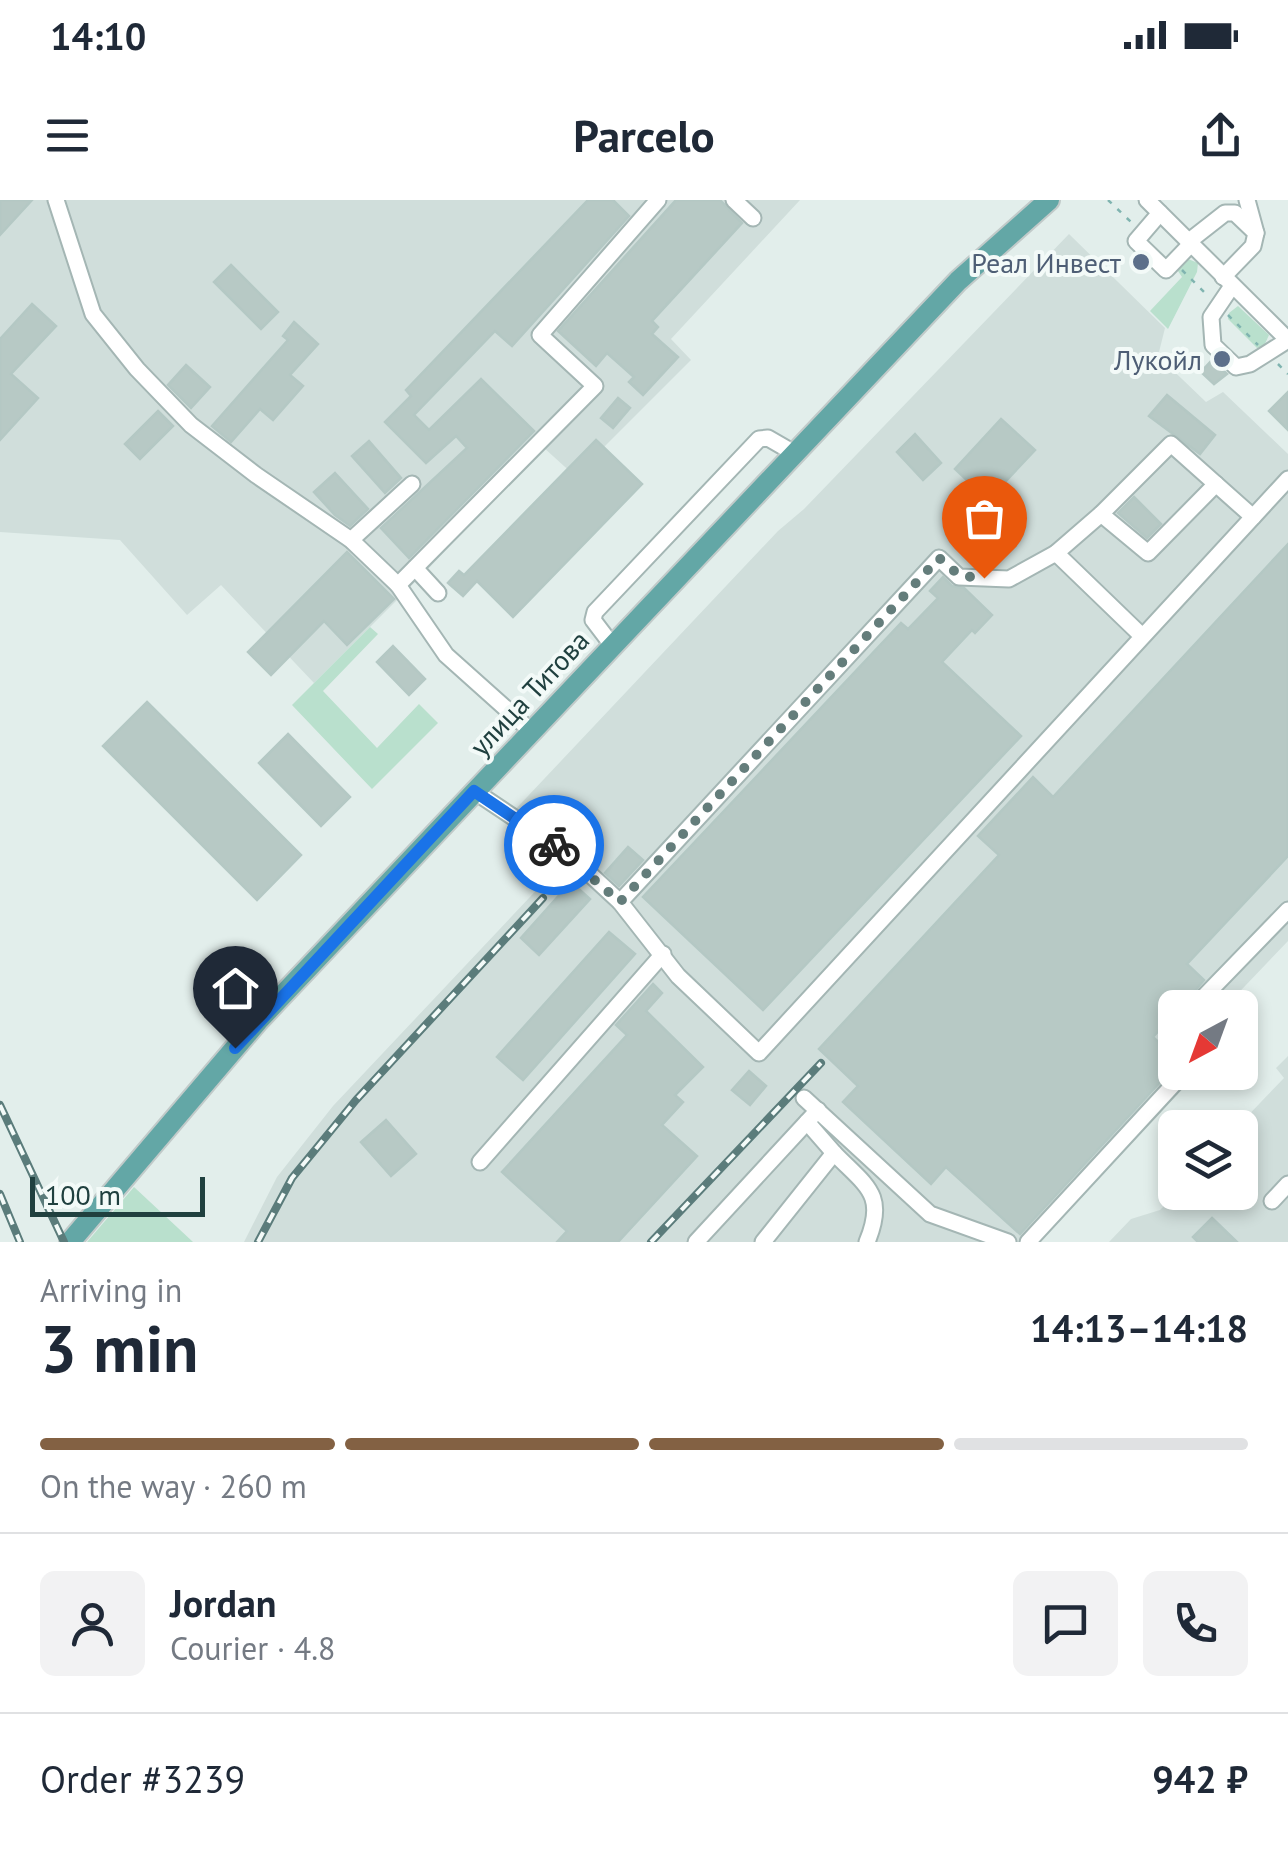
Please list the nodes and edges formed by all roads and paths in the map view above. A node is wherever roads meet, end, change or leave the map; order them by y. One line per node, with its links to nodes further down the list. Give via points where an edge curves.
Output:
1 (56, 200): 25 (street, via 93,314 137,369 191,425)
2 (658, 200): 27 (street, via 540,335 595,386)
3 (734, 200): 9 (street)
4 (1049, 200): 19 (main road, улица Титова, via 958,280)
5 (1108, 200): 10 (path)
6 (1146, 200): 8 (street)
7 (1247, 200): 11 (street)
8 (1160, 213): 10 (street); 12 (street)
9 (753, 218)
10 (1143, 233): 13 (street, via 1136,241 1166,270)
11 (1256, 233): 12 (street, via 1225,213); 14 (street)
12 (1190, 243): 13 (street); 14 (street)
13 (1174, 262): 15 (path)
14 (1228, 281): 15 (street); 16 (street)
15 (1218, 305): 17 (path); 17 (street, via 1211,317 1213,345 1236,367)
16 (1286, 335): 17 (street)
17 (1267, 353): 18 (path)
18 (1288, 374)
19 (794, 452): 31 (main road, улица Титова); 31 (street, via 759,439 595,612 593,620)
20 (1288, 480): 24 (street)
21 (412, 484): 25 (street)
22 (1216, 484): 23 (street, via 1148,553); 23 (street, via 1171,444); 24 (street)
23 (1101, 514): 26 (street)
24 (1252, 517): 30 (street)
25 (352, 540): 28 (street)
26 (1056, 553): 30 (street); 34 (street, via 1009,579 960,576 939,558)
27 (415, 568): 28 (street); 29 (street)
28 (398, 585): 32 (street, via 446,656)
29 (438, 593)
30 (1142, 636): 36 (street, via 759,1054)
31 (612, 645): 32 (main road, улица Титова)
32 (530, 732): 33 (main road, улица Титова)
33 (474, 791): 34 (street, via 568,854); 46 (main road, улица Титова, via 258,1021)
34 (620, 902): 36 (street)
35 (1288, 910): 37 (street)
36 (663, 954): 42 (street)
37 (1210, 990)
38 (1169, 1090): 50 (street)
39 (804, 1098): 40 (street)
40 (813, 1116): 41 (street); 45 (street); 49 (street, via 930,1214)
41 (834, 1153): 47 (street); 48 (street, via 871,1191 877,1212)
42 (480, 1162)
43 (1288, 1184): 44 (street)
44 (1272, 1202)
45 (704, 1239)
46 (70, 1242)
47 (762, 1242)
48 (867, 1242)
49 (1008, 1242)
50 (1028, 1242)

